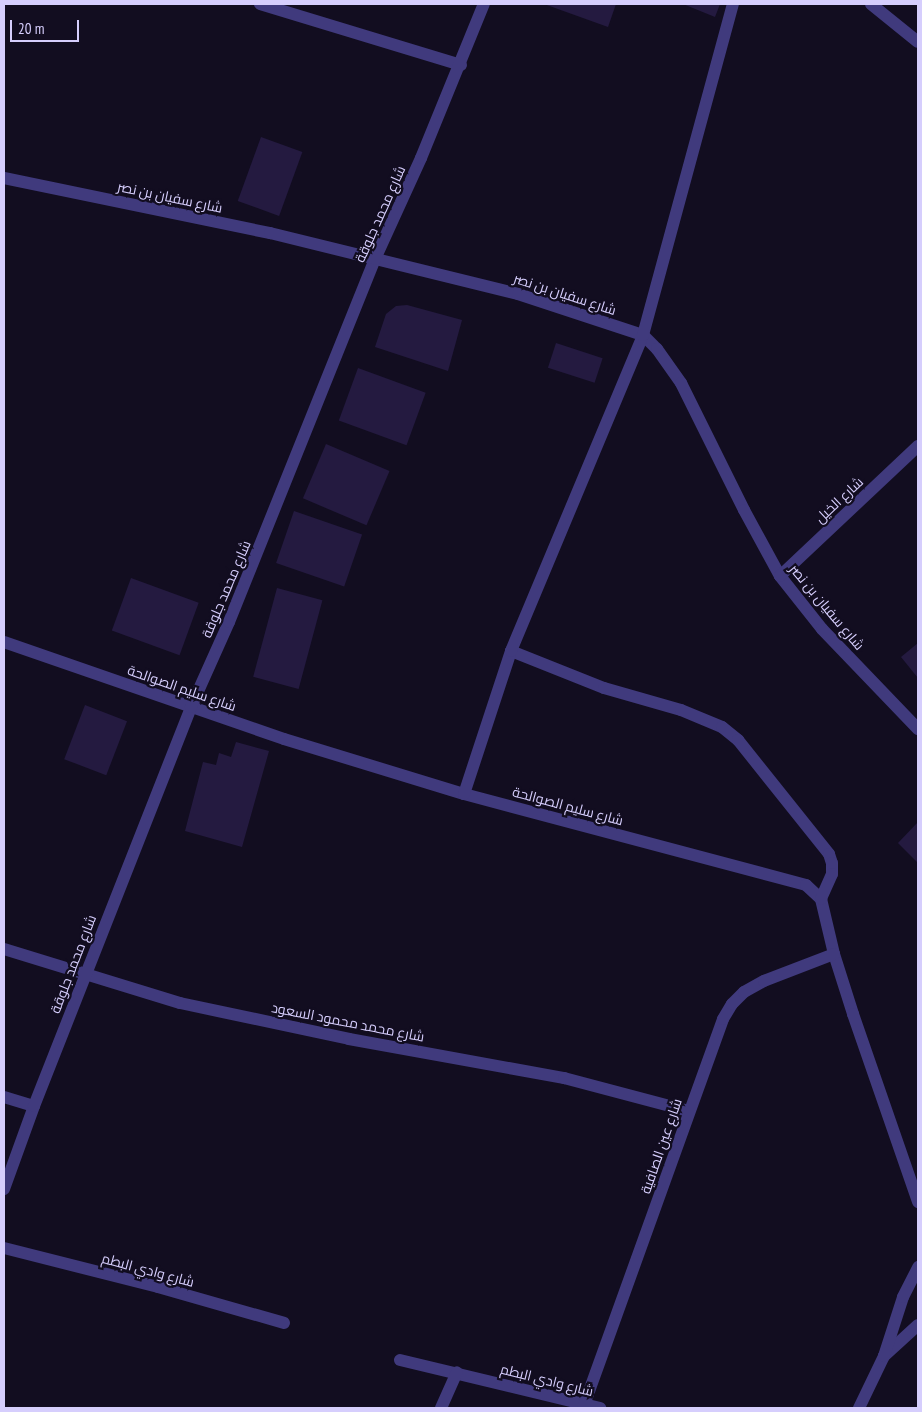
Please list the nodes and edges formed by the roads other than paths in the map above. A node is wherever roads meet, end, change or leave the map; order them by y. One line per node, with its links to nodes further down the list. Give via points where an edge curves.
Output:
1 (260, 4): 6 (street)
2 (484, 4): 6 (street, شارع محمد جلوقة)
3 (733, 4): 9 (street)
4 (871, 4): 5 (street)
5 (918, 42)
6 (461, 65): 8 (street, شارع محمد جلوقة)
7 (4, 178): 8 (street, شارع سفيان بن نصر, via 250,229)
8 (376, 259): 9 (street, شارع سفيان بن نصر, via 518,294); 14 (street, شارع محمد جلوقة, via 259,551)
9 (643, 335): 11 (street, شارع سفيان بن نصر, via 681,382); 13 (street)
10 (918, 446): 11 (street, شارع الخيل)
11 (780, 576): 15 (street, شارع سفيان بن نصر, via 822,629)
12 (4, 642): 14 (street, شارع سليم الصوالحة)
13 (511, 651): 16 (street); 17 (street, via 604,688 722,727 738,740 829,854 832,874)
14 (191, 707): 16 (street, شارع سليم الصوالحة); 20 (street, شارع محمد جلوقة)
15 (918, 729)
16 (464, 794): 17 (street, شارع سليم الصوالحة, via 806,885)
17 (821, 898): 19 (street)
18 (4, 949): 20 (street, شارع محمد محمود السعود)
19 (834, 954): 23 (street, شارع عين الصافية, via 764,981 744,992 732,1004 723,1018); 25 (street)
20 (85, 975): 22 (street, شارع محمد جلوقة); 23 (street, شارع محمد محمود السعود, via 180,1003 350,1039 564,1078)
21 (4, 1097): 22 (street)
22 (34, 1106): 24 (street, شارع محمد جلوقة)
23 (689, 1111): 33 (street, شارع عين الصافية)
24 (4, 1189)
25 (918, 1202)
26 (4, 1248): 28 (street, شارع وادي البطم)
27 (918, 1267): 30 (street, via 896,1314)
28 (284, 1323)
29 (918, 1325): 30 (street)
30 (884, 1356): 36 (street)
31 (400, 1360): 32 (street, شارع وادي البطم)
32 (457, 1372): 33 (street, شارع وادي البطم); 34 (street)
33 (584, 1407): 35 (street, شارع وادي البطم)
34 (441, 1408)
35 (600, 1408)
36 (859, 1408)

